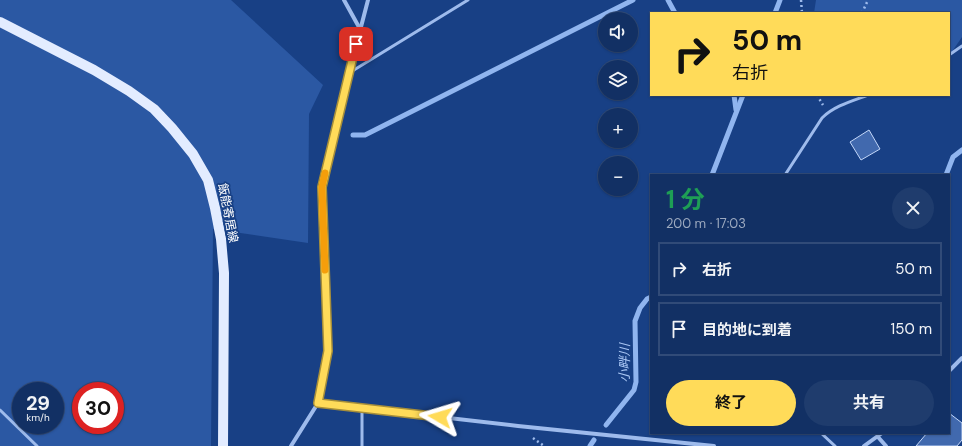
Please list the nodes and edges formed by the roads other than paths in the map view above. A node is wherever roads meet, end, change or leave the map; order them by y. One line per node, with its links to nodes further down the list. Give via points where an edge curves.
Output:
1 (344, 0): 5 (street)
2 (368, 0): 5 (street)
3 (468, 0): 8 (lane)
4 (0, 22): 20 (main road, 飯能寄居線, via 94,70 154,109 193,154 208,180 221,239 224,273)
5 (360, 30): 8 (street)
6 (962, 46): 7 (lane)
7 (950, 54)
8 (349, 73): 13 (street, via 322,187 328,351)
9 (866, 96): 10 (lane, via 828,112)
10 (786, 174)
11 (962, 358): 12 (street)
12 (950, 370)
13 (318, 403): 14 (street); 21 (street)
14 (362, 407): 22 (lane); 23 (street)
15 (0, 410): 19 (lane)
16 (821, 434): 24 (lane)
17 (881, 434): 18 (street)
18 (878, 437): 25 (street); 26 (street)
19 (37, 446)
20 (223, 446)
21 (290, 446)
22 (362, 446)
23 (714, 446)
24 (835, 446)
25 (864, 446)
26 (886, 446)

